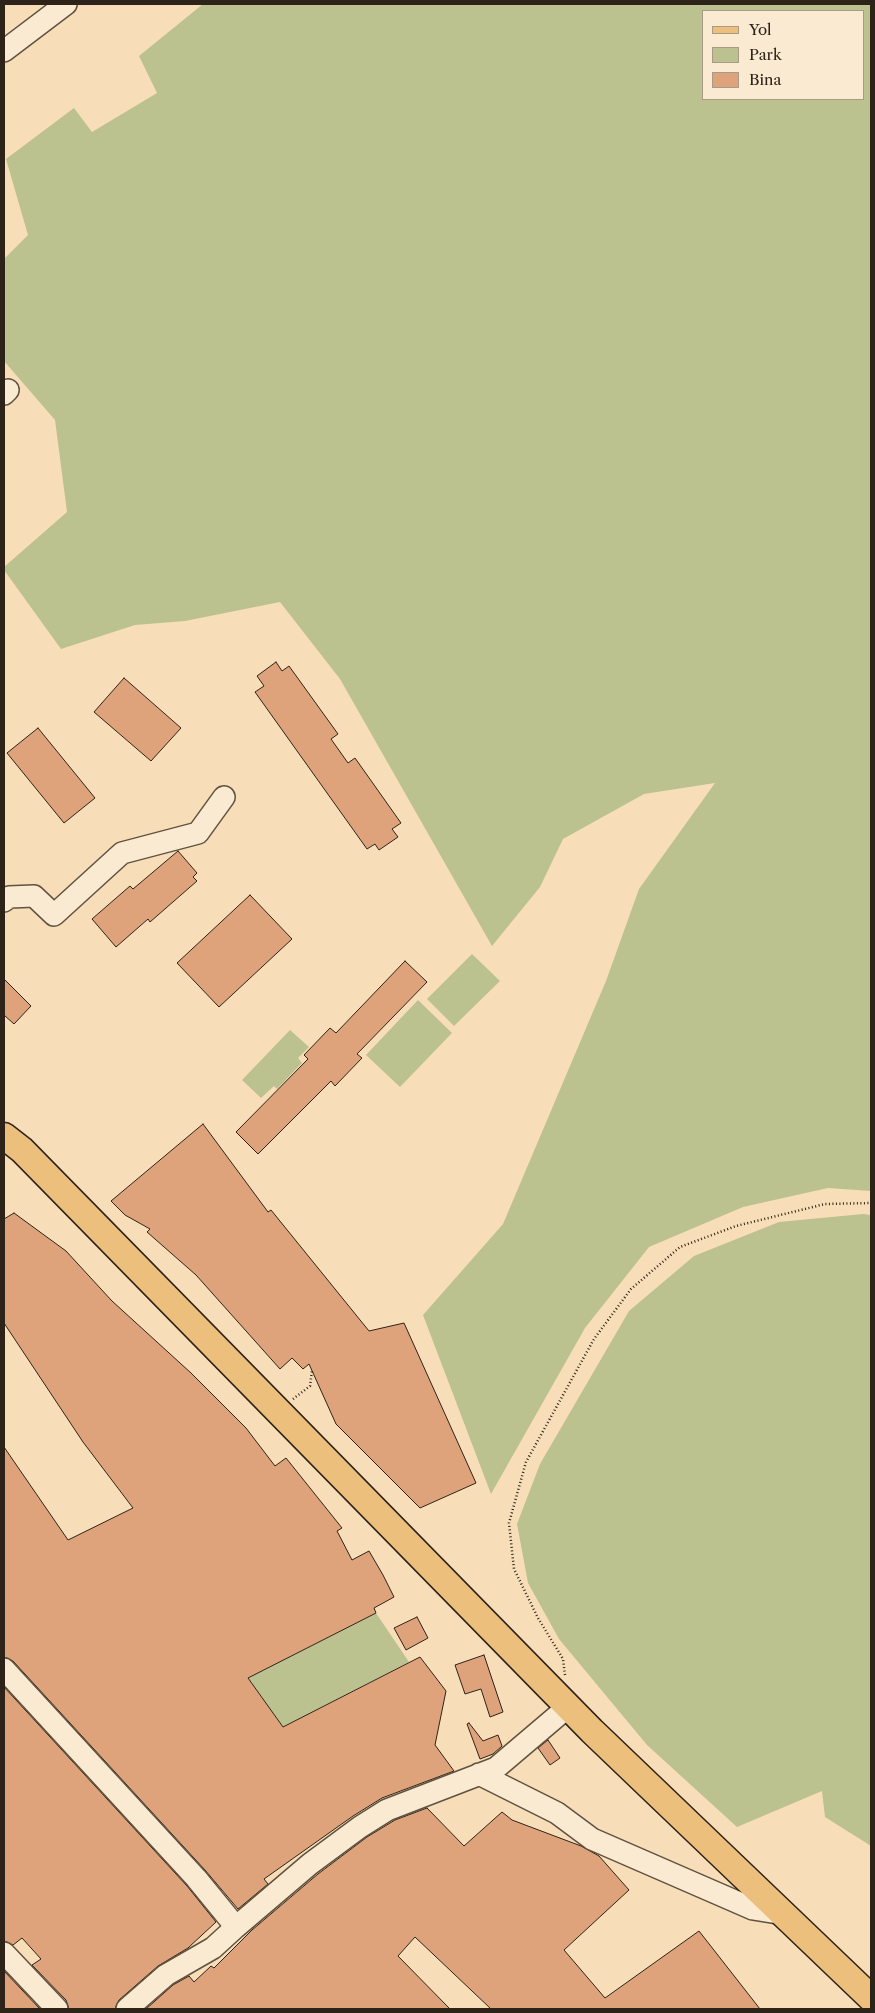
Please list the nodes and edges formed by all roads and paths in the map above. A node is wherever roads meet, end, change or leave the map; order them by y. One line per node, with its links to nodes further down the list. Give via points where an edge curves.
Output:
1 (66, 4): 2 (street)
2 (4, 51)
3 (224, 797): 4 (street, via 198,833 122,853 54,915 34,896 9,897)
4 (4, 901)
5 (4, 1136): 8 (main road, via 29,1157)
6 (871, 1203): 10 (path, via 825,1204 736,1226 680,1247 631,1289 594,1339 526,1462 509,1523 514,1569 563,1660)
7 (312, 1370): 8 (path, via 310,1386)
8 (278, 1411): 10 (main road)
9 (4, 1669): 13 (street, via 196,1878)
10 (569, 1706): 11 (street, via 496,1768); 12 (main road)
11 (479, 1774): 12 (street, via 557,1813 592,1839 753,1909); 13 (street, via 387,1810 310,1864)
12 (784, 1914): 15 (main road)
13 (236, 1927): 17 (street, via 213,1948 166,1975)
14 (4, 1953): 16 (street)
15 (871, 1998)
16 (56, 2009)
17 (127, 2009)

